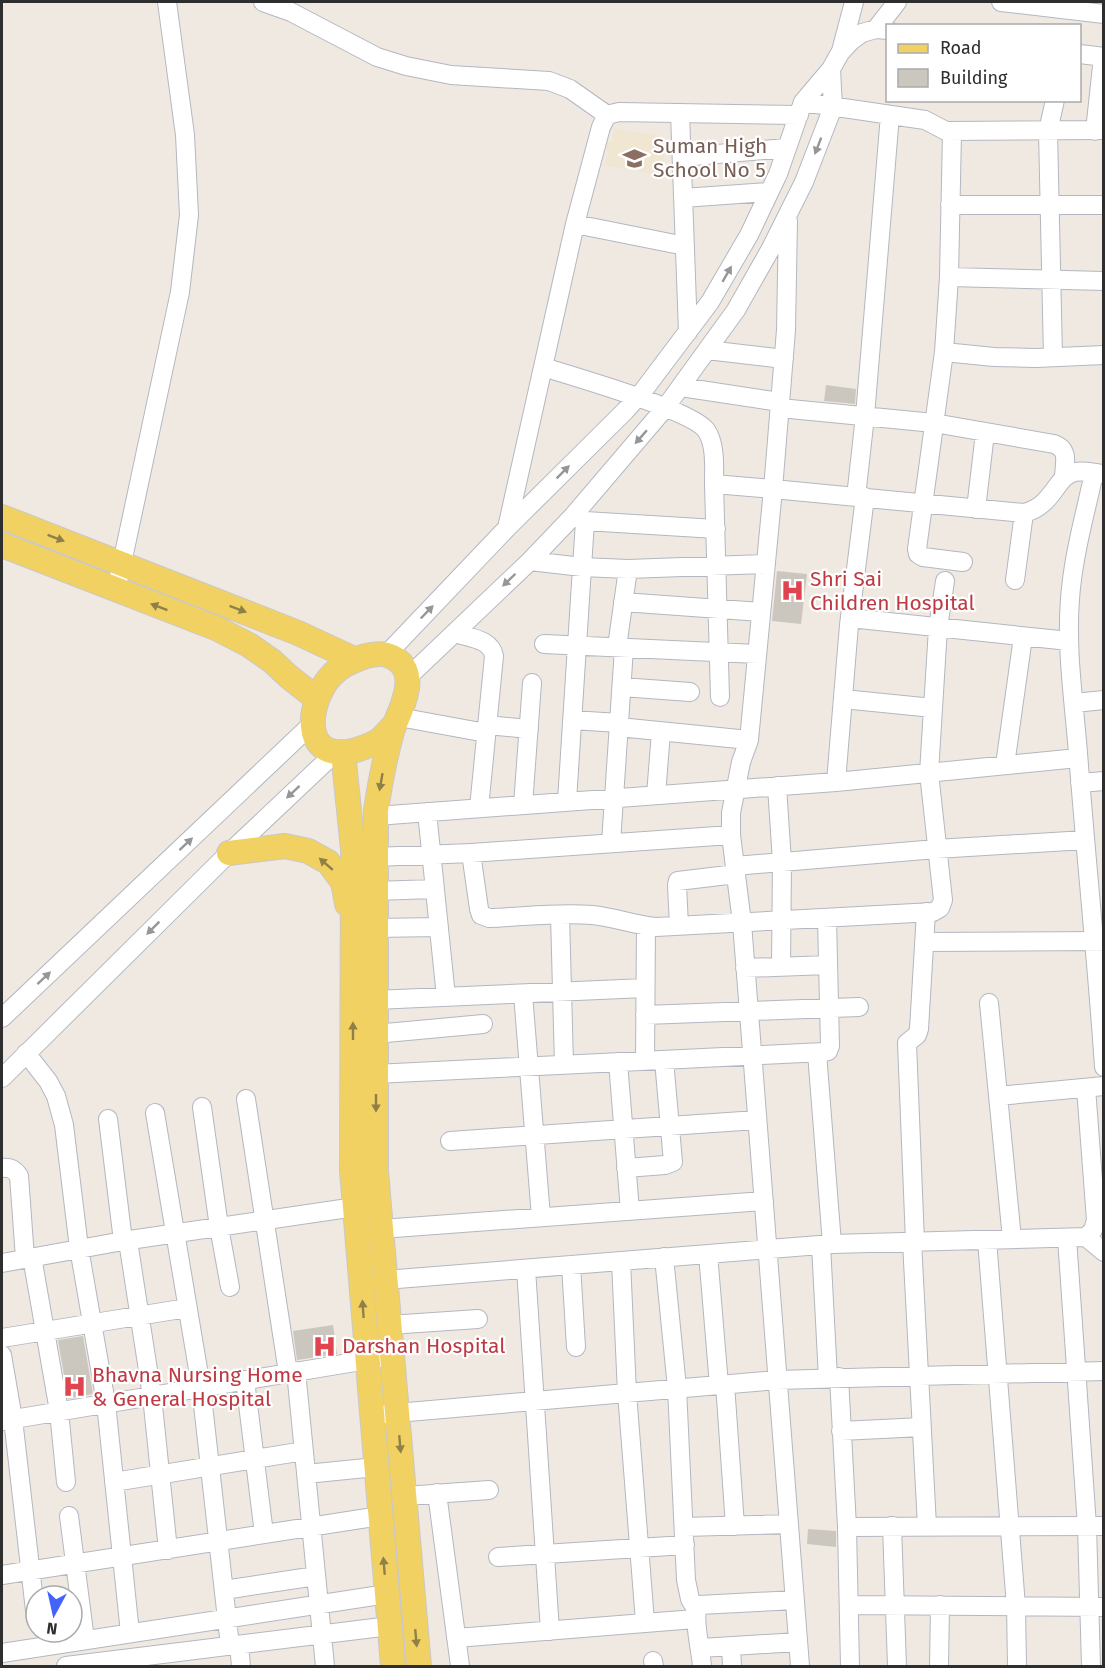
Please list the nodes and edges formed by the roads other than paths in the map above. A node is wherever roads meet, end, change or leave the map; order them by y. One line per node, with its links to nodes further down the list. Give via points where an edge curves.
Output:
1 (167, 2): 66 (street, via 185,135 189,215 180,292)
2 (263, 2): 17 (street, via 291,12 377,57 451,75 549,81 570,89)
3 (854, 2): 8 (street)
4 (897, 2): 7 (street)
5 (1001, 2): 6 (street)
6 (1104, 14)
7 (882, 29): 8 (street, via 862,33)
8 (840, 53): 11 (street)
9 (1081, 54): 10 (street)
10 (1103, 57): 12 (street)
11 (831, 69): 14 (street); 15 (street)
12 (1102, 90): 20 (street)
13 (1055, 102): 19 (street)
14 (833, 107): 15 (street); 18 (street); 29 (street, one-way to 29)
15 (801, 109): 16 (street); 22 (street)
16 (680, 113): 17 (street); 23 (street)
17 (607, 115): 30 (street)
18 (890, 115): 21 (street, via 925,120); 48 (street)
19 (1048, 131): 20 (street); 21 (street); 27 (street)
20 (1099, 131)
21 (952, 132): 26 (street)
22 (787, 148): 23 (street); 24 (street)
23 (682, 157): 25 (street)
24 (769, 192): 25 (street); 35 (street, one-way to 24)
25 (683, 198): 31 (street)
26 (950, 205): 27 (street); 32 (street)
27 (1048, 205): 28 (street); 33 (street)
28 (1104, 205)
29 (789, 213): 36 (street); 42 (street)
30 (575, 224): 31 (street); 43 (street)
31 (685, 246): 37 (street)
32 (949, 278): 33 (street); 39 (street)
33 (1050, 280): 34 (street); 41 (street)
34 (1104, 281)
35 (710, 302): 36 (street); 37 (street)
36 (732, 316): 38 (street)
37 (688, 332): 45 (street)
38 (707, 350): 42 (street); 44 (street)
39 (944, 352): 41 (street); 49 (street)
40 (1104, 355): 41 (street)
41 (1053, 357)
42 (784, 359): 46 (street)
43 (543, 367): 45 (street); 61 (street)
44 (681, 387): 46 (street); 47 (street)
45 (637, 398): 47 (street); 61 (street, one-way to 45)
46 (780, 405): 48 (street); 54 (street)
47 (665, 408): 53 (street, via 705,430 712,445); 60 (street, one-way to 60)
48 (866, 416): 49 (street); 55 (street)
49 (934, 423): 50 (street); 56 (street)
50 (985, 433): 52 (street, via 1062,447 1066,457); 57 (street)
51 (1099, 474): 52 (street, via 1079,471); 81 (street, via 1074,564)
52 (1064, 476): 58 (street, via 1048,500)
53 (714, 484): 54 (street); 62 (street)
54 (773, 489): 55 (street); 67 (street)
55 (861, 497): 56 (street); 77 (street)
56 (923, 504): 57 (street); 65 (street, via 918,554)
57 (976, 509): 58 (street)
58 (1024, 513): 71 (street)
59 (2, 517): 66 (main road, one-way to 66)
60 (579, 519): 62 (street); 64 (street); 69 (street)
61 (507, 528): 86 (street, one-way to 61)
62 (716, 529): 68 (street)
63 (2, 545): 73 (main road)
64 (530, 561): 69 (street); 79 (street, one-way to 79)
65 (963, 562)
66 (123, 564): 73 (street); 88 (main road, one-way to 88)
67 (766, 564): 68 (street); 76 (street)
68 (716, 565): 70 (street); 75 (street)
69 (582, 567): 70 (street); 83 (street)
70 (628, 569): 74 (street)
71 (1015, 580)
72 (945, 581): 78 (street)
73 (115, 590): 94 (main road, one-way to 73, via 249,645 218,629)
74 (623, 602): 75 (street); 84 (street)
75 (717, 609): 76 (street); 85 (street)
76 (761, 612): 87 (street)
77 (850, 618): 78 (street); 95 (street)
78 (939, 627): 80 (street); 98 (street)
79 (455, 633): 89 (street); 103 (street, via 493,649)
80 (1023, 637): 81 (street); 109 (street)
81 (1070, 642): 97 (street)
82 (544, 644): 83 (street)
83 (577, 646): 84 (street); 99 (street)
84 (621, 648): 85 (street); 91 (street)
85 (719, 652): 87 (street); 93 (street)
86 (387, 654): 88 (main road); 89 (main road, via 403,665)
87 (757, 654): 106 (street)
88 (356, 660): 94 (main road, via 331,676)
89 (407, 678): 100 (main road, via 407,696)
90 (532, 683): 104 (street)
91 (622, 687): 92 (street); 102 (street)
92 (690, 692)
93 (720, 697)
94 (317, 699): 101 (main road)
95 (843, 699): 98 (street); 112 (street)
96 (1104, 700): 97 (street)
97 (1074, 703): 108 (street)
98 (933, 708): 110 (street)
99 (572, 720): 102 (street); 118 (street)
100 (397, 721): 103 (street); 107 (main road, via 378,741 355,751); 122 (main road, one-way to 122, via 384,761)
101 (313, 723): 107 (main road, via 322,747); 159 (street, one-way to 101)
102 (619, 725): 105 (street); 117 (street)
103 (487, 729): 104 (street); 120 (street)
104 (529, 729): 119 (street)
105 (661, 732): 106 (street); 116 (street)
106 (749, 740): 115 (street)
107 (340, 752): 127 (street, one-way to 127); 143 (main road)
108 (1078, 758): 109 (street); 113 (street)
109 (1005, 765): 110 (street)
110 (929, 773): 112 (street); 125 (street)
111 (1104, 781): 113 (street)
112 (836, 782): 114 (street)
113 (1080, 783): 126 (street)
114 (777, 786): 115 (street); 131 (street)
115 (736, 789): 116 (street); 123 (street)
116 (656, 795): 117 (street)
117 (614, 798): 118 (street); 124 (street)
118 (567, 801): 119 (street)
119 (524, 805): 120 (street)
120 (478, 808): 121 (street)
121 (427, 812): 122 (street); 129 (street)
122 (376, 816): 130 (main road)
123 (731, 835): 124 (street); 132 (street)
124 (611, 843): 128 (street)
125 (936, 849): 126 (street); 131 (street); 135 (street, via 943,900 940,908)
126 (1092, 851): 144 (street)
127 (229, 853): 143 (main road, one-way to 127, via 343,882 328,862 308,851 285,846); 162 (street, one-way to 162)
128 (471, 853): 129 (street); 136 (street, via 479,909 484,918)
129 (431, 854): 130 (street); 133 (street)
130 (375, 857): 134 (main road)
131 (782, 862): 132 (street); 138 (street)
132 (735, 870): 139 (street); 141 (street, via 678,881)
133 (435, 889): 134 (street); 142 (street)
134 (375, 891): 143 (main road)
135 (926, 912): 137 (street); 145 (street)
136 (560, 915): 140 (street, via 607,916); 150 (street)
137 (827, 918): 138 (street); 146 (street)
138 (781, 921): 139 (street); 147 (street)
139 (742, 923): 141 (street); 148 (street)
140 (646, 926): 141 (street); 149 (street)
141 (679, 926)
142 (438, 927): 143 (street); 152 (street)
143 (364, 932): 153 (main road); 188 (main road, one-way to 143, via 352,1171)
144 (1099, 941): 145 (street); 170 (street)
145 (924, 942): 200 (street, via 919,1029 907,1043)
146 (828, 965): 147 (street); 156 (street)
147 (781, 967): 148 (street)
148 (745, 968): 157 (street)
149 (645, 988): 150 (street); 158 (street)
150 (562, 992): 151 (street); 168 (street)
151 (523, 994): 152 (street); 169 (street)
152 (446, 997): 153 (street)
153 (375, 1000): 161 (main road)
154 (989, 1003): 174 (street)
155 (859, 1007): 156 (street)
156 (829, 1008): 157 (street); 163 (street, via 830,1046 828,1051)
157 (748, 1010): 158 (street); 164 (street)
158 (645, 1015): 166 (street)
159 (2, 1018)
160 (483, 1024): 161 (street)
161 (375, 1034): 171 (main road)
162 (26, 1053): 172 (street); 202 (street, via 48,1081 62,1112)
163 (817, 1053): 164 (street); 201 (street)
164 (752, 1056): 165 (street); 179 (street)
165 (664, 1060): 166 (street); 180 (street)
166 (645, 1061): 167 (street)
167 (618, 1062): 168 (street); 181 (street)
168 (564, 1065): 169 (street)
169 (527, 1067): 171 (street); 182 (street)
170 (1104, 1067)
171 (375, 1074): 193 (main road, one-way to 193)
172 (2, 1078)
173 (1095, 1087): 174 (street); 186 (street)
174 (998, 1096): 197 (street)
175 (246, 1099): 191 (street)
176 (202, 1107): 192 (street)
177 (154, 1113): 194 (street)
178 (108, 1119): 199 (street)
179 (757, 1120): 180 (street); 187 (street)
180 (671, 1126): 181 (street); 185 (street, via 673,1162)
181 (624, 1129): 182 (street); 185 (street)
182 (533, 1136): 183 (street); 190 (street)
183 (450, 1141)
184 (2, 1168): 207 (street, via 15,1170 19,1176)
185 (626, 1168): 189 (street)
186 (1098, 1172): 195 (street, via 1096,1220)
187 (764, 1201): 189 (street); 203 (street)
188 (355, 1207): 191 (street); 224 (main road, one-way to 188)
189 (630, 1211): 190 (street)
190 (541, 1217): 193 (street)
191 (265, 1221): 192 (street); 226 (street)
192 (219, 1227): 194 (street); 213 (street)
193 (381, 1229): 212 (main road)
194 (175, 1233): 199 (street); 214 (street)
195 (1086, 1237): 196 (street); 204 (street)
196 (1067, 1238): 197 (street); 227 (street)
197 (1012, 1239): 198 (street)
198 (987, 1240): 200 (street); 228 (street)
199 (126, 1241): 202 (street); 215 (street)
200 (913, 1242): 201 (street); 229 (street)
201 (826, 1244): 203 (street); 230 (street)
202 (79, 1248): 207 (street); 217 (street)
203 (767, 1249): 205 (street); 232 (street)
204 (1104, 1252)
205 (708, 1254): 206 (street); 233 (street)
206 (664, 1257): 208 (street); 235 (street)
207 (28, 1258): 209 (street); 219 (street)
208 (621, 1261): 210 (street); 236 (street)
209 (2, 1263)
210 (571, 1265): 211 (street); 221 (street)
211 (526, 1269): 212 (street); 238 (street)
212 (385, 1280): 218 (main road)
213 (230, 1287)
214 (187, 1308): 215 (street); 234 (street)
215 (140, 1315): 217 (street); 237 (street)
216 (478, 1319): 218 (street)
217 (92, 1323): 219 (street); 239 (street)
218 (389, 1325): 223 (main road)
219 (46, 1331): 220 (street); 240 (street)
220 (2, 1338)
221 (576, 1347)
222 (2, 1355): 243 (street)
223 (392, 1356): 224 (street); 241 (main road)
224 (367, 1359): 226 (street); 242 (main road)
225 (1104, 1371): 227 (street)
226 (292, 1372): 231 (street); 246 (street)
227 (1076, 1372): 228 (street); 263 (street)
228 (998, 1373): 229 (street); 266 (street)
229 (919, 1375): 230 (street); 244 (street)
230 (833, 1378): 232 (street); 245 (street)
231 (245, 1380): 234 (street); 247 (street)
232 (777, 1380): 233 (street); 259 (street)
233 (722, 1384): 235 (street); 260 (street)
234 (201, 1387): 237 (street); 248 (street)
235 (677, 1388): 236 (street); 268 (street)
236 (627, 1393): 238 (street); 270 (street)
237 (152, 1396): 239 (street); 250 (street)
238 (534, 1401): 241 (street); 272 (street)
239 (106, 1403): 240 (street); 253 (street)
240 (59, 1412): 243 (street); 252 (street)
241 (398, 1413): 242 (street); 256 (main road, one-way to 256)
242 (371, 1414): 249 (main road)
243 (7, 1420): 276 (street)
244 (922, 1427): 245 (street); 262 (street)
245 (842, 1431): 265 (street)
246 (304, 1451): 247 (street); 251 (street)
247 (255, 1459): 248 (street); 267 (street)
248 (210, 1466): 250 (street); 269 (street)
249 (376, 1467): 251 (street); 258 (main road)
250 (161, 1474): 253 (street); 271 (street)
251 (306, 1474): 264 (street)
252 (66, 1482)
253 (114, 1482): 273 (street)
254 (489, 1491): 255 (street)
255 (437, 1493): 256 (street); 296 (street)
256 (405, 1496): 310 (main road, one-way to 310)
257 (69, 1516): 275 (street)
258 (380, 1516): 264 (street); 281 (main road, one-way to 258)
259 (789, 1524): 260 (street); 282 (street)
260 (735, 1526): 268 (street)
261 (892, 1526): 262 (street); 265 (street); 285 (street)
262 (927, 1526): 266 (street)
263 (1095, 1526): 266 (street); 288 (street)
264 (311, 1527): 267 (street); 278 (street)
265 (847, 1527): 284 (street)
266 (1010, 1527): 287 (street)
267 (264, 1534): 269 (street)
268 (684, 1536): 270 (street); 289 (street, via 687,1589)
269 (218, 1542): 271 (street); 280 (street)
270 (639, 1547): 272 (street); 291 (street)
271 (168, 1550): 273 (street)
272 (544, 1553): 274 (street); 293 (street)
273 (123, 1557): 275 (street); 294 (street)
274 (498, 1557)
275 (75, 1565): 276 (street); 297 (street)
276 (30, 1572): 277 (street); 279 (street)
277 (2, 1575)
278 (316, 1575): 280 (street); 283 (street)
279 (32, 1584)
280 (224, 1590): 290 (street)
281 (387, 1594): 283 (street); 292 (main road)
282 (795, 1600): 289 (street, via 702,1604); 298 (street)
283 (319, 1604): 290 (street); 295 (street)
284 (849, 1605): 285 (street); 315 (street)
285 (895, 1605): 286 (street); 316 (street)
286 (940, 1605): 287 (street); 317 (street)
287 (1016, 1606): 288 (street); 318 (street)
288 (1096, 1607): 319 (street)
289 (696, 1614): 291 (street); 302 (street)
290 (227, 1618): 294 (street); 300 (street)
291 (645, 1622): 293 (street)
292 (390, 1626): 295 (street); 309 (main road)
293 (550, 1631): 296 (street)
294 (130, 1634): 297 (street)
295 (322, 1635): 300 (street); 308 (street)
296 (456, 1638): 311 (street)
297 (85, 1641)
298 (798, 1642): 301 (street); 314 (street)
299 (27, 1644): 303 (street)
300 (234, 1646): 304 (street); 307 (street)
301 (731, 1646): 302 (street); 313 (street)
302 (701, 1648): 312 (street)
303 (2, 1653)
304 (154, 1661): 305 (street)
305 (100, 1664): 306 (street)
306 (66, 1666)
307 (241, 1666)
308 (325, 1666)
309 (393, 1666)
310 (419, 1666)
311 (460, 1666)
312 (702, 1666)
313 (732, 1666)
314 (800, 1666)
315 (850, 1666)
316 (897, 1666)
317 (939, 1666)
318 (1017, 1666)
319 (1091, 1666)

